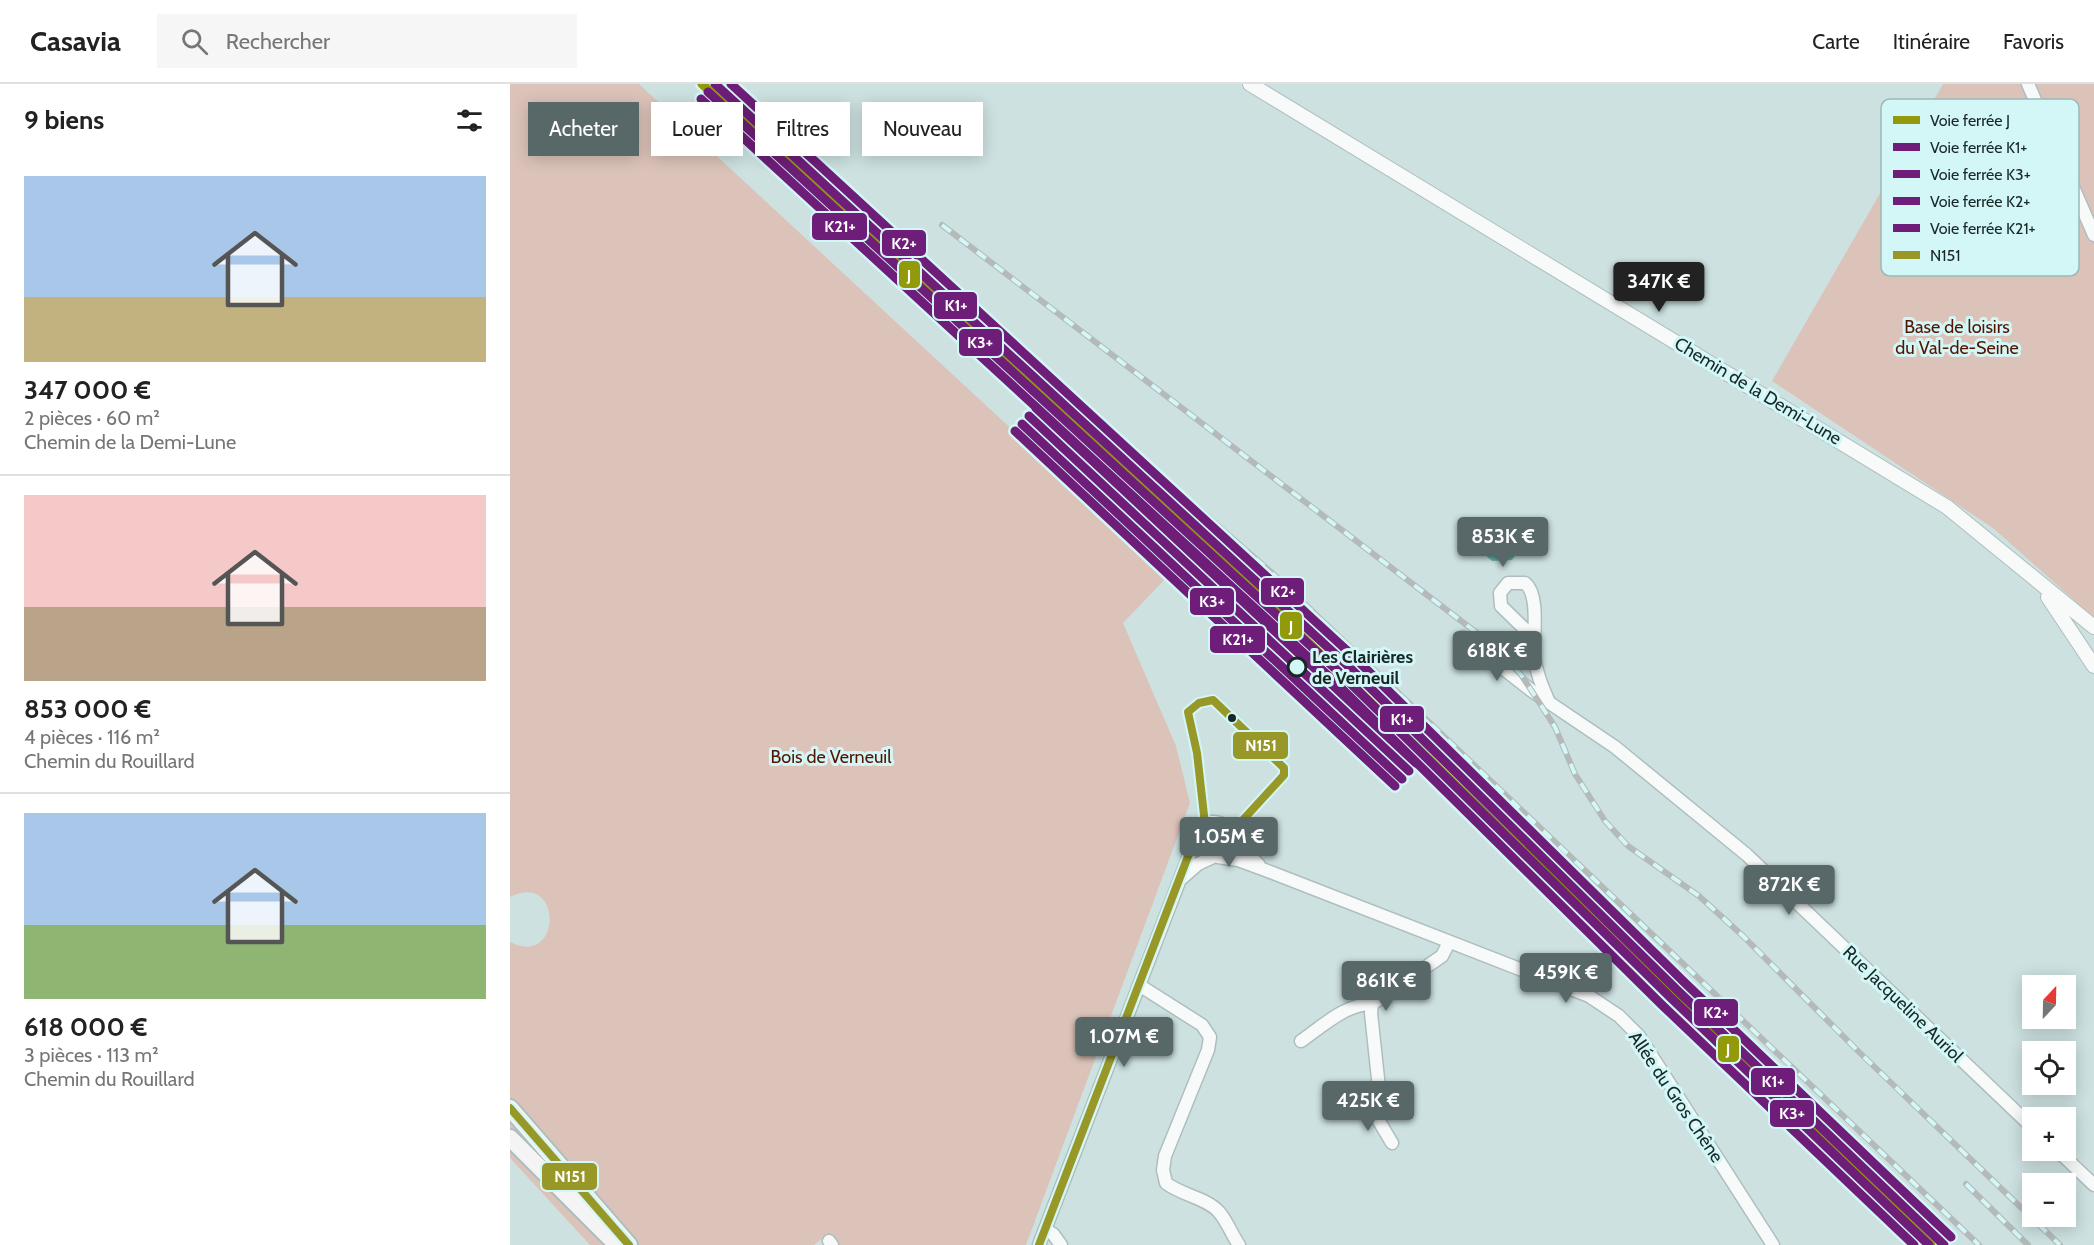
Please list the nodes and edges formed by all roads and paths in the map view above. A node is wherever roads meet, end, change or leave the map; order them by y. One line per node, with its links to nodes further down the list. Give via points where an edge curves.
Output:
1 (1250, 84): 6 (street, Chemin de la Demi-Lune, via 1921,490 1982,533)
2 (2028, 84): 3 (street)
3 (2035, 99)
4 (2079, 201): 5 (street)
5 (2094, 235)
6 (2038, 583): 7 (street, Chemin de la Demi-Lune); 10 (street, Chemin de la Demi-Lune)
7 (2094, 627)
8 (1463, 637): 11 (street, Rue Jacqueline Auriol)
9 (1534, 638): 11 (street, via 1538,678)
10 (2094, 666)
11 (1548, 702): 22 (street, Rue Jacqueline Auriol, via 1615,747 1747,855)
12 (1197, 836): 13 (street, via 1205,824 1216,822 1227,827); 14 (street, via 1201,851); 16 (street)
13 (1232, 838): 14 (street, via 1230,849); 15 (street, Allée du Gros Chêne, via 1254,861)
14 (1215, 857): 15 (street, Allée du Gros Chêne, via 1238,860); 16 (street, via 1190,869)
15 (1273, 873): 17 (street, Allée du Gros Chêne)
16 (1180, 880): 18 (street)
17 (1449, 942): 19 (street, via 1442,956); 33 (street, Allée du Gros Chêne, via 1589,996 1619,1016 1639,1036)
18 (1139, 985): 27 (street); 32 (street, via 1202,1025 1210,1037 1163,1170 1166,1183 1219,1212)
19 (1372, 1004): 20 (street, via 1348,1010); 24 (street, via 1379,1088 1370,1106)
20 (1301, 1041)
21 (510, 1108): 29 (main road)
22 (2022, 1117)
23 (510, 1138): 28 (main road)
24 (1392, 1143)
25 (2069, 1161): 26 (street)
26 (2094, 1185)
27 (1045, 1229): 30 (street); 31 (street)
28 (617, 1245)
29 (629, 1245)
30 (1039, 1245)
31 (1061, 1245)
32 (1239, 1245)
33 (1773, 1245)

